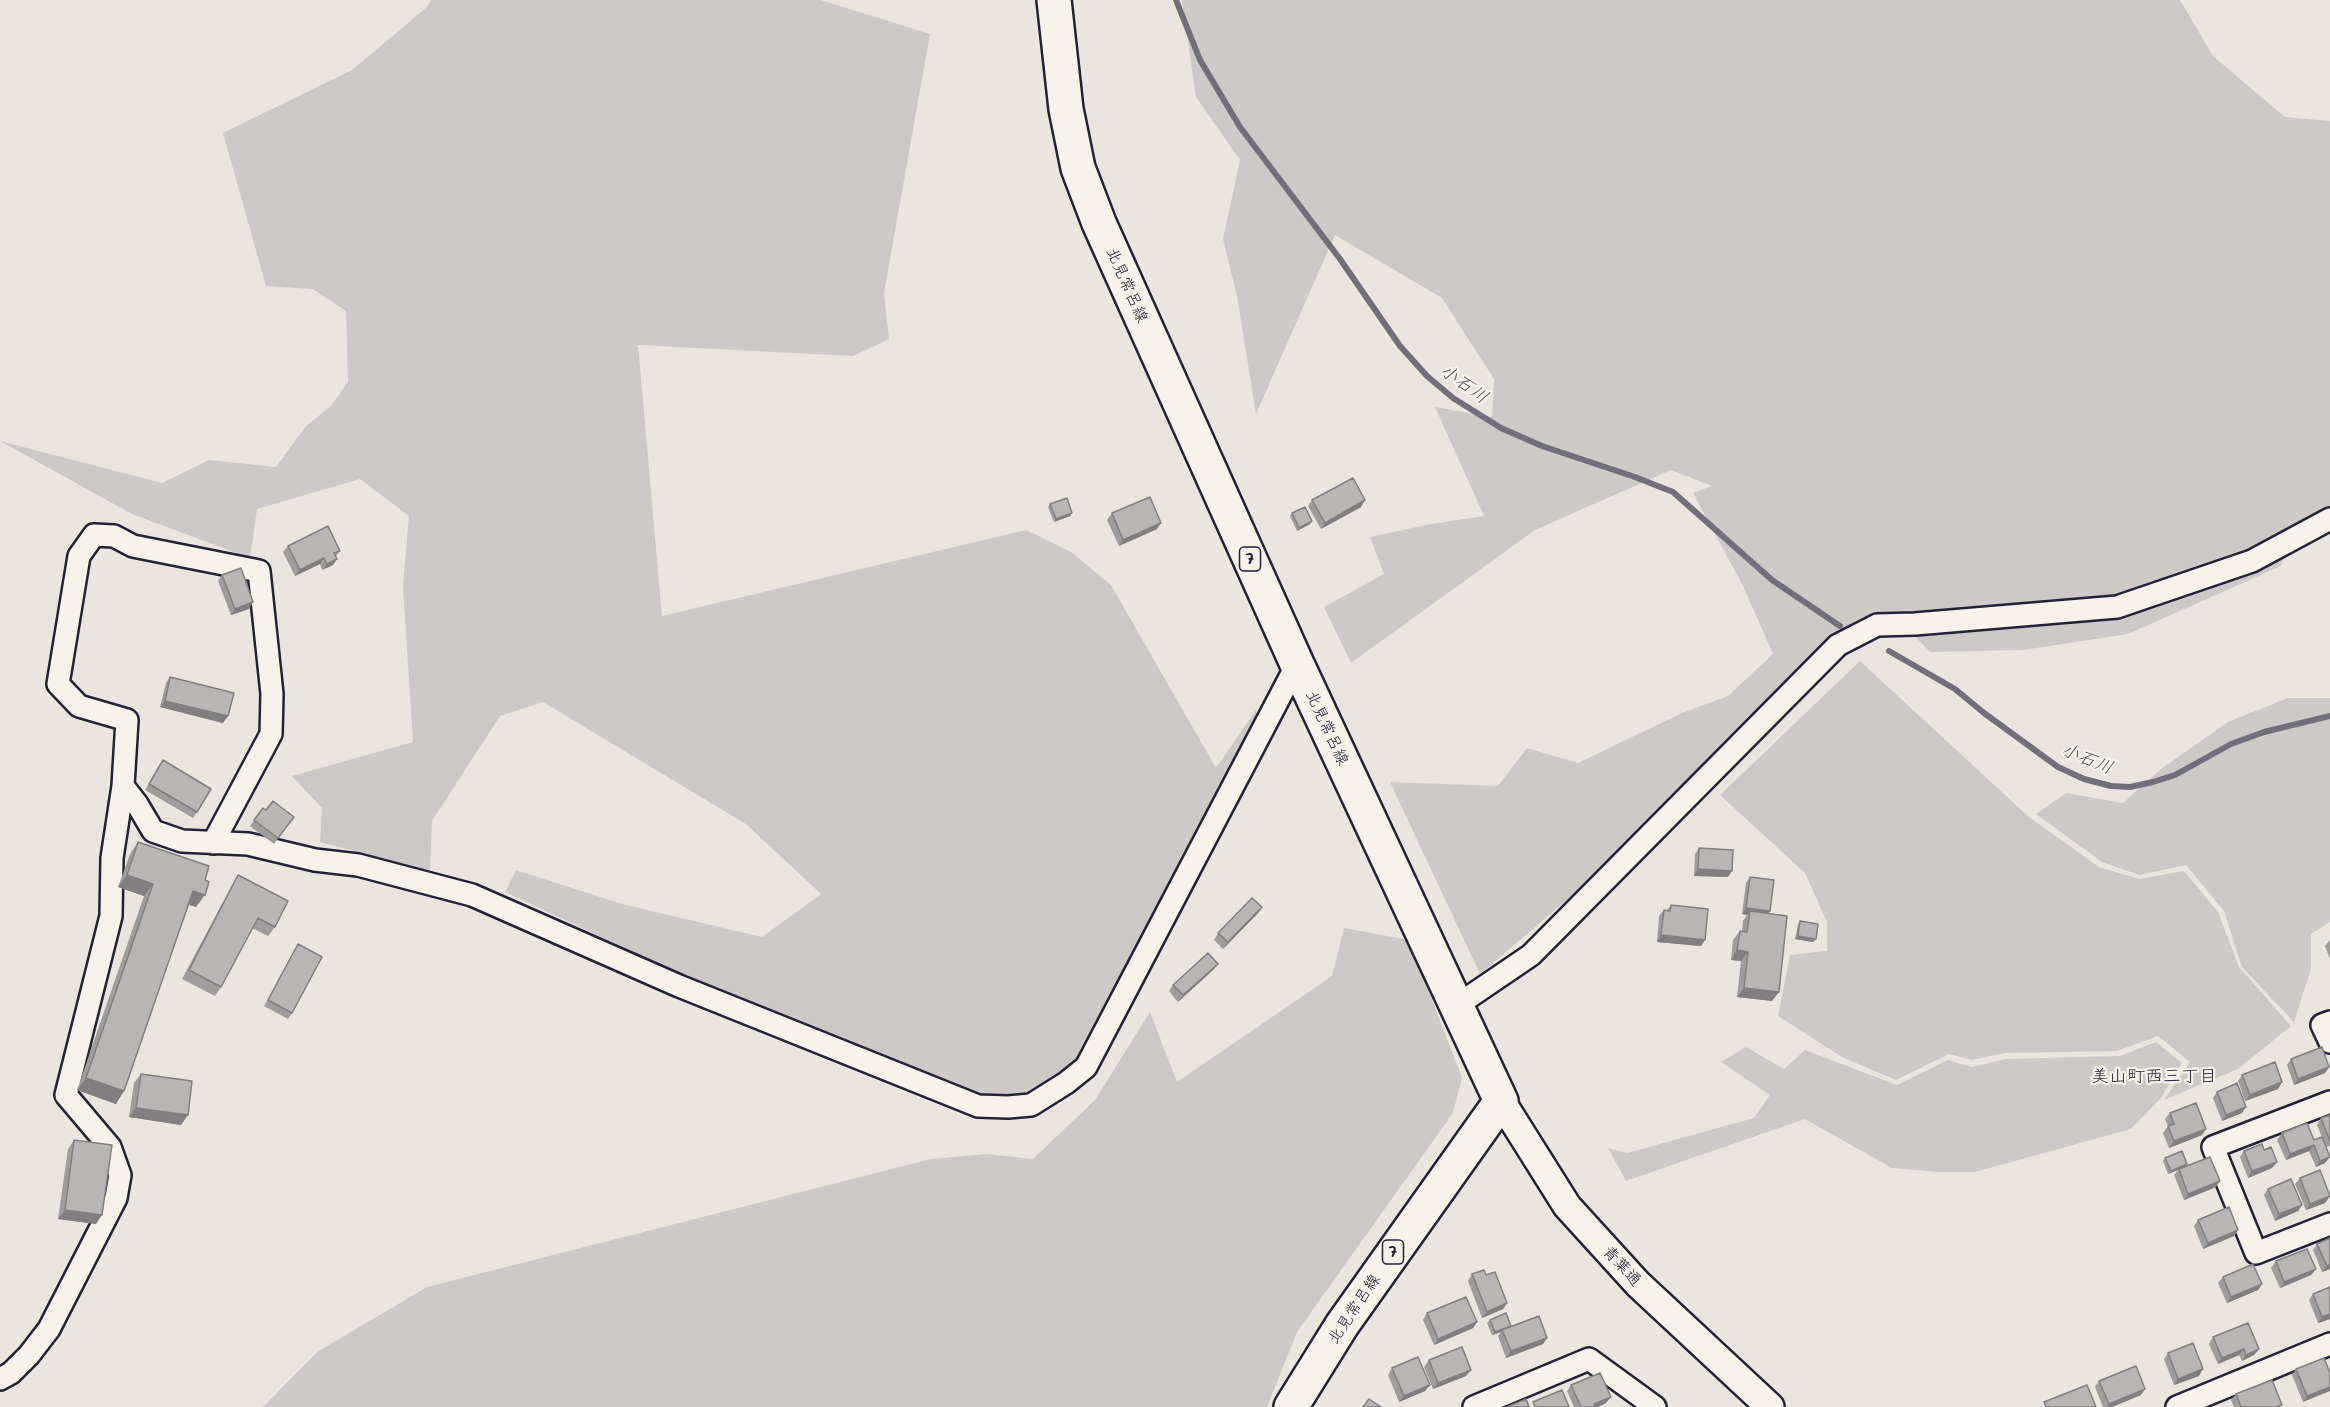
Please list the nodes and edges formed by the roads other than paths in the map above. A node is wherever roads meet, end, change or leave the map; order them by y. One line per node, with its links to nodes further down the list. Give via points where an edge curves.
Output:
1 (1054, 0): 3 (main road, 北見常呂線 / 7, via 1066,109 1078,168 1099,223)
2 (2330, 519): 6 (street, via 2252,561 2117,607 1877,626 1838,645 1531,955)
3 (1297, 664): 5 (street, via 1092,1058 1066,1083 1031,1105 978,1106 679,986 472,895 358,865 315,860 248,844); 6 (main road, 北見常呂線 / 7)
4 (123, 786): 5 (street, via 153,831 182,841); 5 (street, via 127,720 79,706 57,684 79,556 94,535 114,536 133,546 259,571 272,694 271,734); 13 (street, via 112,858 111,916 66,1095 110,1148 120,1175 116,1198 49,1329 29,1355)
5 (213, 843)
6 (1456, 1006): 9 (main road, 北見常呂線 / 7)
7 (2330, 1022): 8 (street, via 2322,1025)
8 (2330, 1042)
9 (1501, 1101): 14 (main road, 北見常呂線 / 7, via 1342,1325); 17 (street, 青葉通, via 1567,1206 1638,1284)
10 (2330, 1102): 11 (street, via 2212,1147 2256,1253)
11 (2330, 1224)
12 (2330, 1344): 18 (street)
13 (0, 1379)
14 (1291, 1407)
15 (1474, 1407): 16 (street, via 1589,1359)
16 (1655, 1407)
17 (1770, 1407)
18 (2177, 1407)

